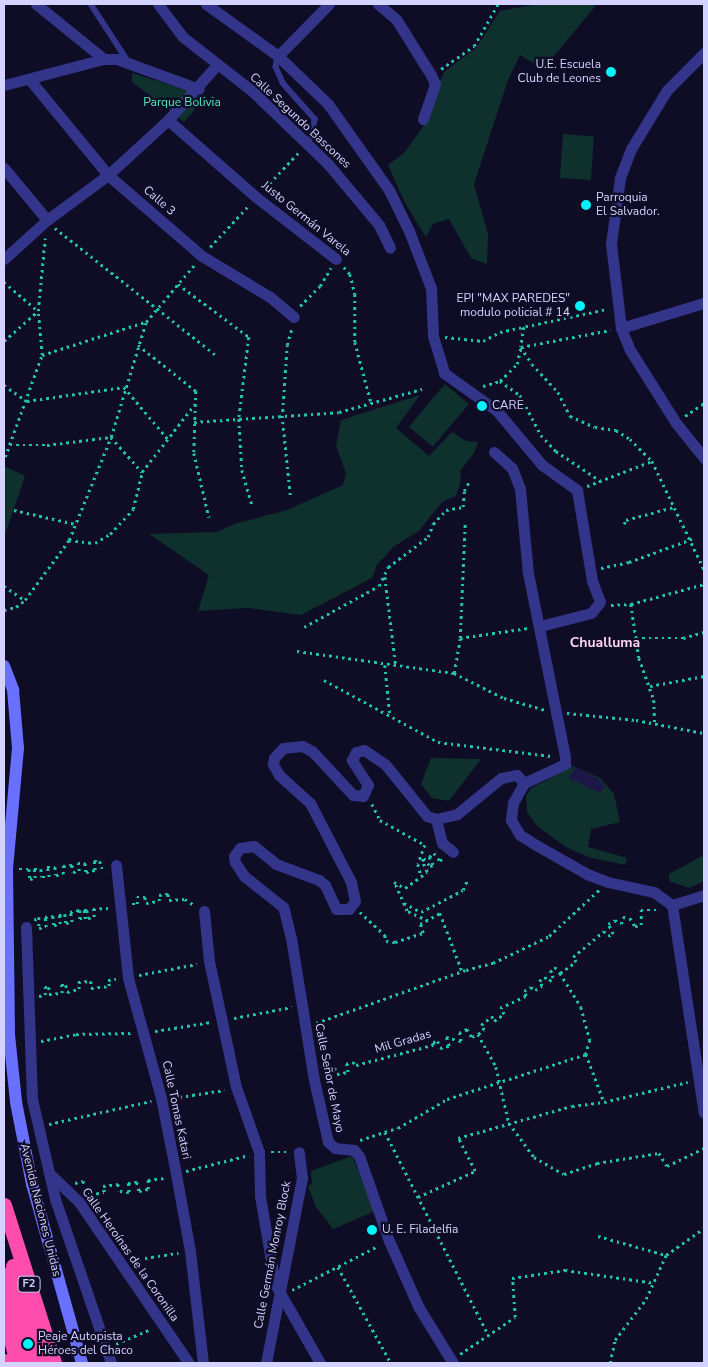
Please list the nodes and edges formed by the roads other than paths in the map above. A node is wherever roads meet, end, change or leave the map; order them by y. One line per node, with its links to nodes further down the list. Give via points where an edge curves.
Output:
1 (36, 4): 9 (street)
2 (92, 4): 10 (lane)
3 (158, 4): 11 (street, Calle Segundo Bascones, via 183,37)
4 (206, 4): 8 (street)
5 (329, 4): 8 (street)
6 (378, 4): 15 (street, via 396,19 431,75 434,84)
7 (704, 53): 26 (street, via 667,90 646,119 620,178 610,244)
8 (278, 56): 17 (lane, via 276,67 283,82 315,119 313,134); 29 (street, via 328,104 389,190 431,288 433,336 444,373 497,411 542,465 576,490 599,605 591,613)
9 (104, 59): 10 (street); 12 (street)
10 (130, 63): 14 (street)
11 (216, 66): 14 (street); 17 (street, Calle Segundo Bascones, via 252,91)
12 (30, 80): 13 (street); 19 (street, Calle 3)
13 (4, 85)
14 (199, 89): 16 (street)
15 (423, 119)
16 (168, 120): 19 (street); 23 (street, Justo Germán Varela, via 256,197)
17 (307, 144): 21 (street, Calle Segundo Bascones, via 354,192 379,225)
18 (4, 168): 20 (street)
19 (108, 175): 20 (street); 25 (street, Calle 3, via 202,256 270,297)
20 (47, 220): 22 (street)
21 (390, 248)
22 (4, 259)
23 (336, 259)
24 (704, 303): 26 (street)
25 (294, 317)
26 (621, 328): 28 (street, via 645,376)
27 (494, 452): 29 (street, via 517,476 524,546)
28 (704, 458)
29 (540, 626): 31 (street, via 565,764)
30 (4, 666): 52 (street, Avenida Naciones Unidas, via 13,690 18,748 7,869 9,1035 16,1102 32,1184)
31 (524, 783): 32 (street, via 520,777 507,775 456,814); 36 (street, via 511,812 511,820 520,835 559,859 608,882 645,889)
32 (436, 819): 33 (street, via 442,843); 47 (street, Calle Señor de Mayo, via 427,816 376,755 360,750 353,756 352,764 368,785 367,794 353,795 312,751 302,746 283,748 274,758 274,764 280,775 310,804 351,882 355,893 352,906 336,909 325,885 319,880 276,864 254,846 240,848 234,856 238,869 283,907 292,938 314,1080 328,1142 335,1148 354,1150 360,1156 389,1241 419,1308)
33 (453, 852)
34 (116, 865): 55 (street, Calle Tomas Katari, via 128,978 161,1098 190,1251)
35 (704, 894): 36 (street)
36 (672, 905): 39 (street)
37 (204, 911): 45 (street, via 208,961 236,1087 259,1152 260,1196)
38 (26, 927): 41 (street, via 32,1099)
39 (704, 1112)
40 (299, 1152): 45 (street, Calle Germán Monroy Block, via 302,1178)
41 (49, 1173): 53 (street); 54 (street, Calle Heroínas de la Coronilla, via 79,1202)
42 (4, 1205): 51 (highway, F2)
43 (4, 1236): 50 (highway, F2)
44 (4, 1275): 49 (highway, F2)
45 (279, 1296): 56 (street, Calle Germán Monroy Block); 57 (street)
46 (4, 1312): 48 (highway)
47 (451, 1362)
48 (17, 1363)
49 (29, 1363)
50 (41, 1363)
51 (54, 1363)
52 (82, 1363)
53 (112, 1363)
54 (189, 1363)
55 (203, 1363)
56 (266, 1363)
57 (320, 1363)

